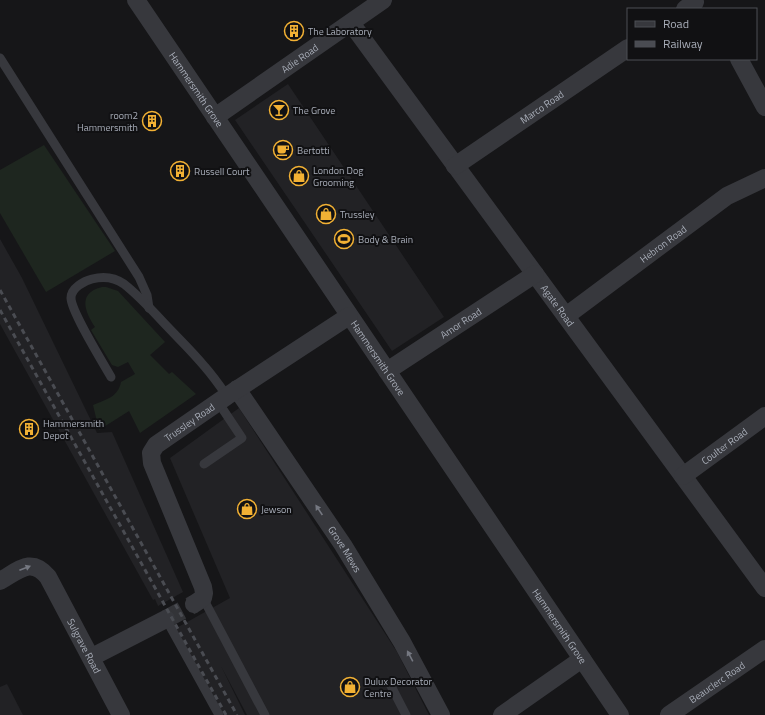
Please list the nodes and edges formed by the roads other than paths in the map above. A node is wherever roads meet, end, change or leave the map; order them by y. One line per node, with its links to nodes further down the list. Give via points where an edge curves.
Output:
1 (136, 0): 8 (street, Hammersmith Grove)
2 (382, 1): 3 (street, Adie Road)
3 (351, 23): 8 (street, Adie Road); 9 (street, Agate Road)
4 (627, 49): 9 (street, Marco Road)
5 (0, 58): 12 (lane, via 139,277 147,295)
6 (740, 60): 7 (street)
7 (765, 107)
8 (215, 116): 13 (street, Hammersmith Grove)
9 (455, 166): 11 (street, Agate Road)
10 (765, 178): 14 (street, Hebron Road, via 727,196)
11 (535, 274): 14 (street, Agate Road); 15 (street, Amor Road)
12 (149, 308): 16 (lane, via 124,284 108,277 85,281 74,291 71,297 76,313); 17 (lane, via 204,366)
13 (349, 316): 15 (street, Hammersmith Grove); 17 (street, Trussley Road)
14 (566, 316): 20 (street, Agate Road)
15 (387, 371): 27 (street, Hammersmith Grove)
16 (111, 377)
17 (228, 396): 19 (lane, via 242,438); 23 (street, Trussley Road, via 156,445 151,453 152,463 203,587 204,593); 33 (street, Grove Mews, one-way to 17, via 402,642 343,545)
18 (765, 416): 20 (street, Coulter Road)
19 (204, 464)
20 (683, 476): 22 (street, Agate Road)
21 (0, 581): 26 (street, Sulgrave Road, one-way to 26, via 26,566 40,568 48,577)
22 (765, 588)
23 (199, 601): 31 (lane)
24 (166, 619): 26 (street); 30 (lane)
25 (765, 650): 36 (street, Beauclerc Road)
26 (92, 657): 29 (street, Sulgrave Road)
27 (582, 659): 34 (street); 35 (street, Hammersmith Grove)
28 (390, 684): 32 (lane)
29 (121, 715)
30 (219, 715)
31 (265, 715)
32 (406, 715)
33 (441, 715)
34 (502, 715)
35 (620, 715)
36 (669, 715)

